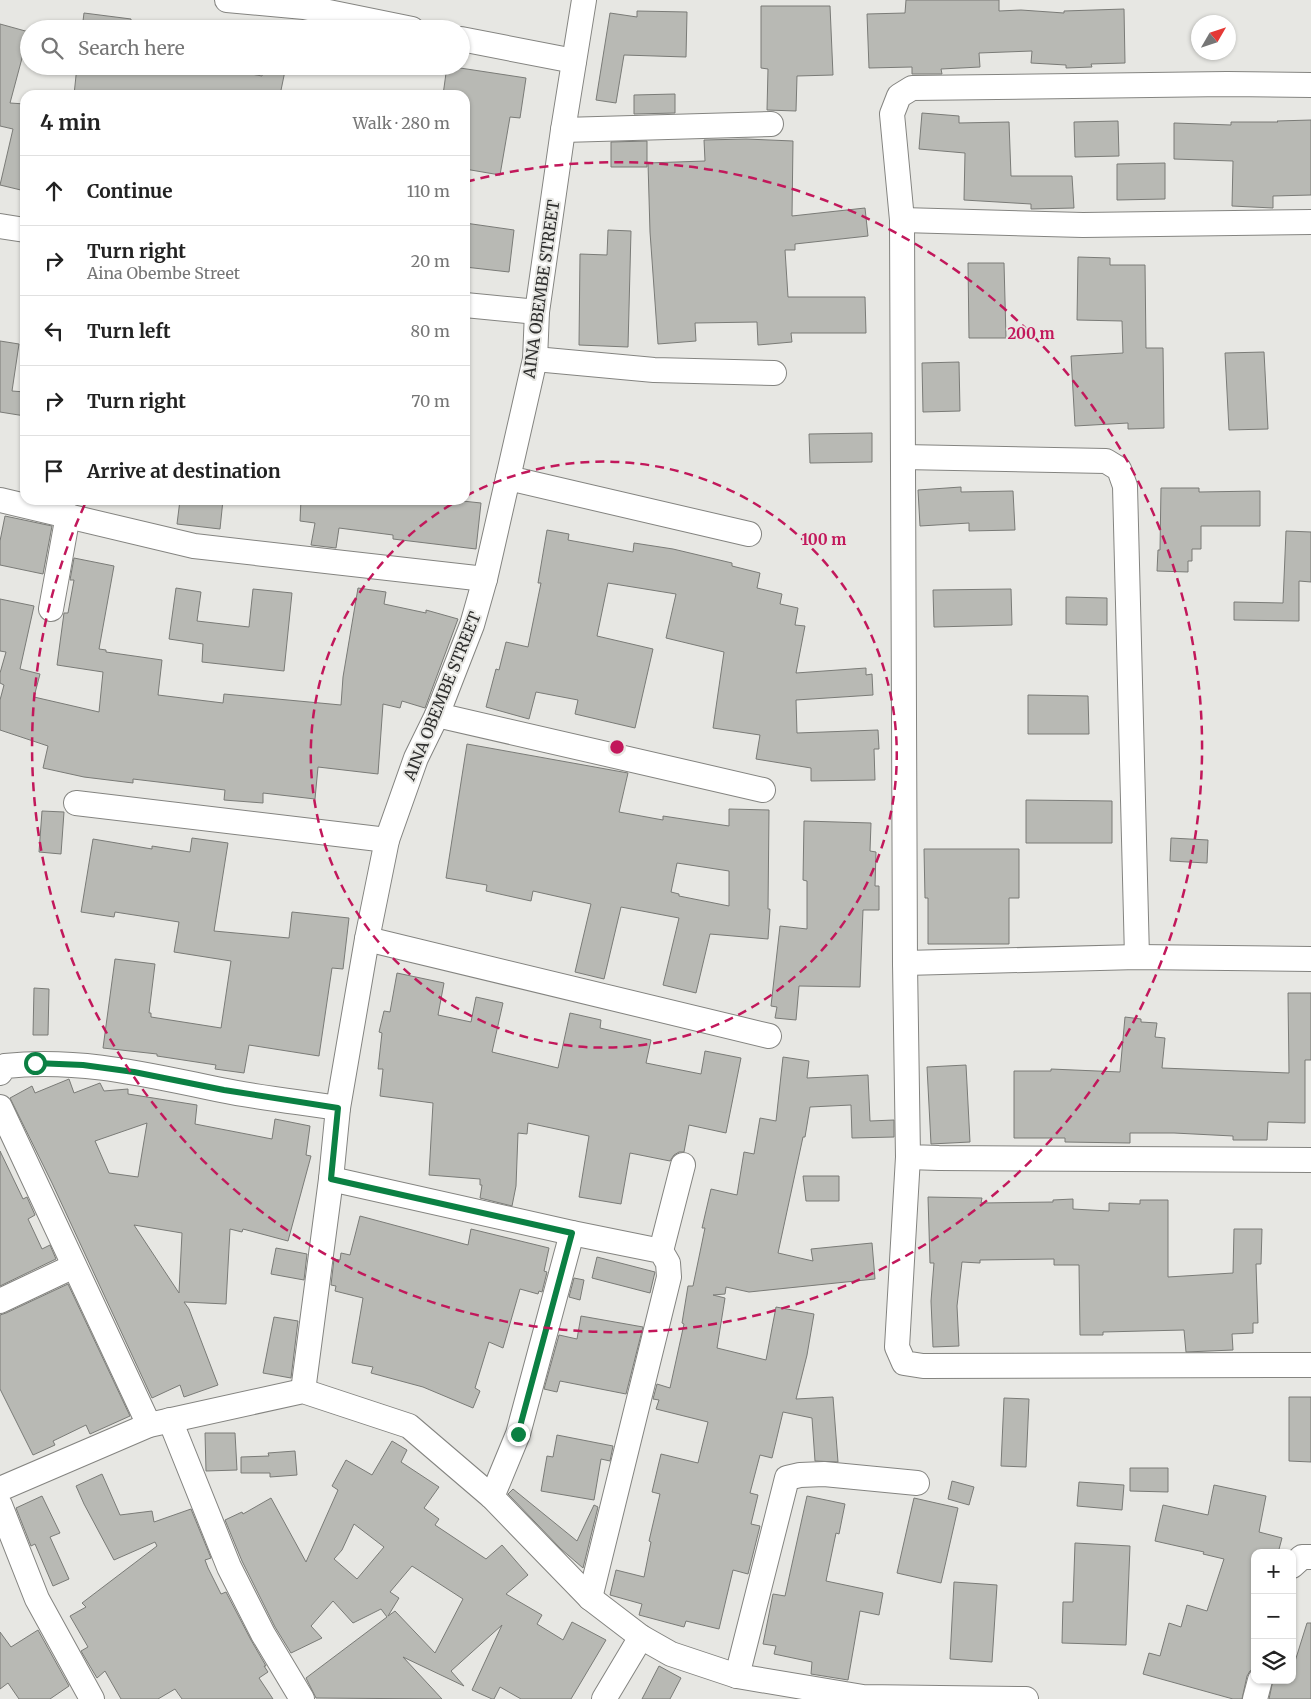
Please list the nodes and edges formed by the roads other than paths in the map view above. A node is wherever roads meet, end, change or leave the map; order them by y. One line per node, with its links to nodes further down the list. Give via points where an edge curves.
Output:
1 (227, 0): 3 (street)
2 (584, 0): 6 (street, AINA OBEMBE STREET)
3 (305, 4): 4 (street)
4 (373, 20)
5 (470, 40): 6 (street)
6 (574, 61): 9 (street, AINA OBEMBE STREET)
7 (1311, 85): 10 (street, via 912,88 899,96 892,114)
8 (771, 124): 9 (street)
9 (563, 130): 15 (street, AINA OBEMBE STREET)
10 (902, 220): 11 (street, via 1083,225); 18 (street)
11 (1311, 222)
12 (0, 226): 13 (street)
13 (20, 229)
14 (470, 305): 15 (street)
15 (537, 312): 16 (street, AINA OBEMBE STREET)
16 (535, 359): 17 (street, via 654,370); 19 (street, AINA OBEMBE STREET)
17 (774, 372)
18 (903, 457): 32 (street, via 1106,461 1119,470 1125,486); 34 (street)
19 (508, 478): 24 (street); 25 (street, AINA OBEMBE STREET)
20 (0, 500): 21 (street)
21 (20, 504)
22 (23, 505): 23 (street)
23 (68, 515): 25 (street, via 194,546); 26 (street)
24 (749, 534)
25 (486, 579): 27 (street, AINA OBEMBE STREET)
26 (51, 609)
27 (437, 716): 28 (street); 30 (street, AINA OBEMBE STREET, via 416,758)
28 (763, 790)
29 (76, 803): 30 (street)
30 (387, 840): 31 (street, AINA OBEMBE STREET)
31 (367, 939): 35 (street); 38 (street, AINA OBEMBE STREET)
32 (1137, 957): 33 (street); 34 (street)
33 (1311, 959)
34 (905, 963): 39 (street)
35 (769, 1036)
36 (0, 1073): 38 (street, via 5,1066 25,1064 83,1065)
37 (0, 1107): 45 (street)
38 (338, 1108): 42 (street, AINA OBEMBE STREET)
39 (908, 1157): 40 (street); 47 (street, via 897,1347 904,1363 924,1366)
40 (1311, 1160)
41 (683, 1165): 44 (street)
42 (331, 1179): 43 (street); 48 (street, AINA OBEMBE STREET)
43 (572, 1233): 44 (street); 52 (street, via 518,1434)
44 (661, 1251): 56 (street, via 668,1263 669,1277)
45 (74, 1266): 46 (street); 49 (street)
46 (0, 1301)
47 (1311, 1365)
48 (302, 1391): 49 (street); 52 (street, via 409,1426)
49 (159, 1423): 51 (street); 62 (street, via 263,1634)
50 (917, 1483): 58 (street, via 824,1474 787,1478)
51 (0, 1489)
52 (492, 1497): 56 (street)
53 (0, 1505): 61 (street, via 37,1599)
54 (1311, 1557): 55 (street, via 1302,1557)
55 (1296, 1562)
56 (590, 1598): 57 (street)
57 (641, 1637): 58 (street, via 671,1654); 63 (street)
58 (737, 1676): 60 (street)
59 (1259, 1684): 66 (street)
60 (862, 1698): 64 (street)
61 (92, 1699)
62 (302, 1699)
63 (604, 1699)
64 (1008, 1699): 65 (street)
65 (1026, 1699)
66 (1255, 1699)

